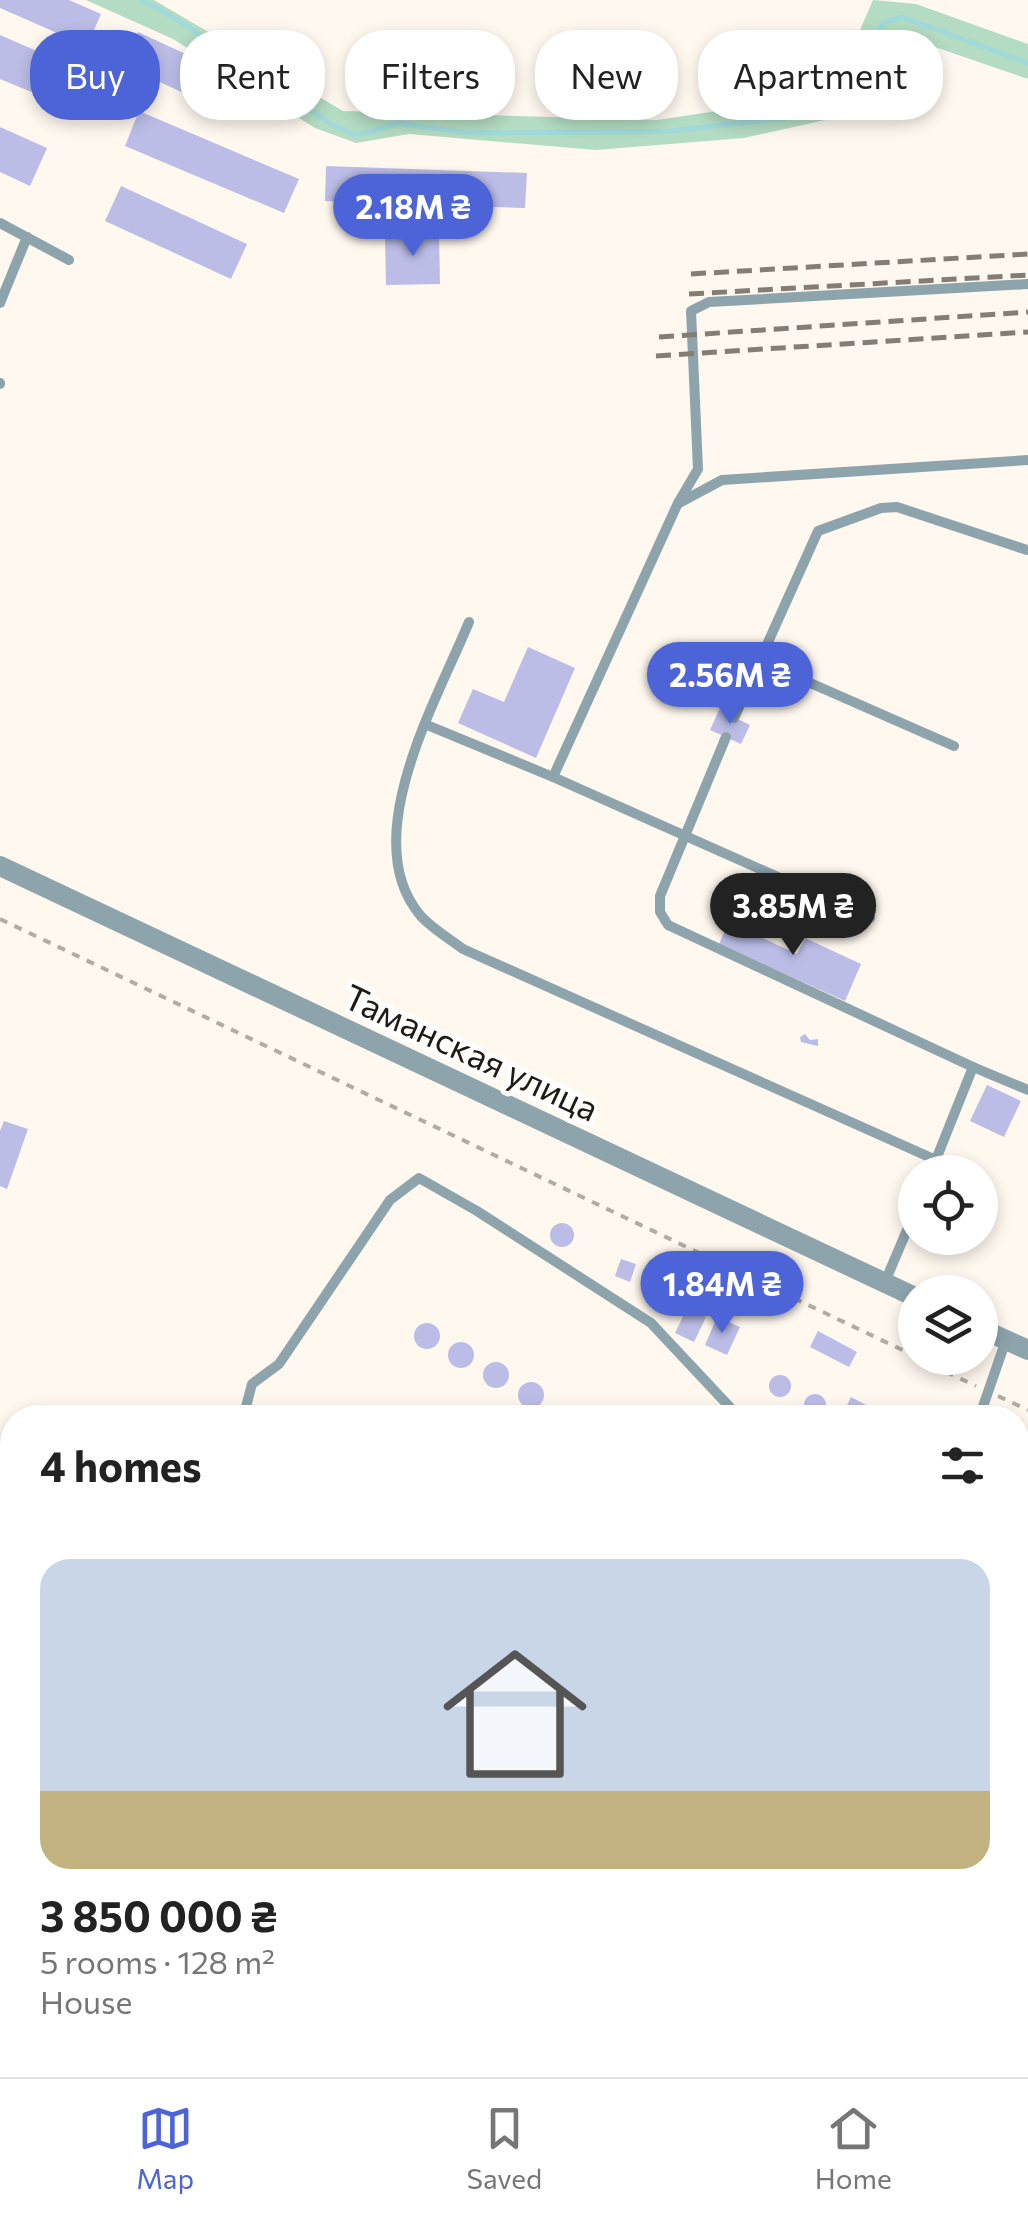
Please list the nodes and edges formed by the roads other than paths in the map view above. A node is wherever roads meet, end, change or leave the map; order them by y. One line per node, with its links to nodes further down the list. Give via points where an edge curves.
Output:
1 (0, 223): 2 (lane)
2 (27, 237): 3 (lane); 5 (lane)
3 (70, 260)
4 (1028, 284): 7 (lane, via 709,302 691,311 698,468)
5 (0, 303)
6 (1028, 460): 7 (lane, via 722,480)
7 (678, 503): 15 (lane)
8 (1026, 550): 10 (lane, via 896,507 818,531)
9 (470, 622): 12 (lane)
10 (760, 661): 11 (lane); 14 (lane)
11 (734, 718)
12 (426, 725): 15 (lane); 21 (lane, via 407,772 395,835 397,872 420,916 463,949)
13 (726, 738): 16 (lane)
14 (954, 746)
15 (552, 777): 16 (lane)
16 (683, 836): 18 (lane); 19 (lane, via 660,896 668,925)
17 (0, 866): 24 (street, Таманская улица)
18 (870, 918)
19 (973, 1066): 20 (lane); 22 (lane)
20 (1028, 1090)
21 (925, 1155)
22 (938, 1155)
23 (898, 1251): 24 (lane)
24 (885, 1282): 25 (street, Таманская улица)
25 (898, 1288)
26 (998, 1336): 27 (street)
27 (1006, 1340): 28 (street); 31 (lane)
28 (1028, 1350)
29 (246, 1405): 30 (lane, via 252,1384 279,1364 390,1200 419,1178 651,1322)
30 (728, 1405)
31 (983, 1405)

